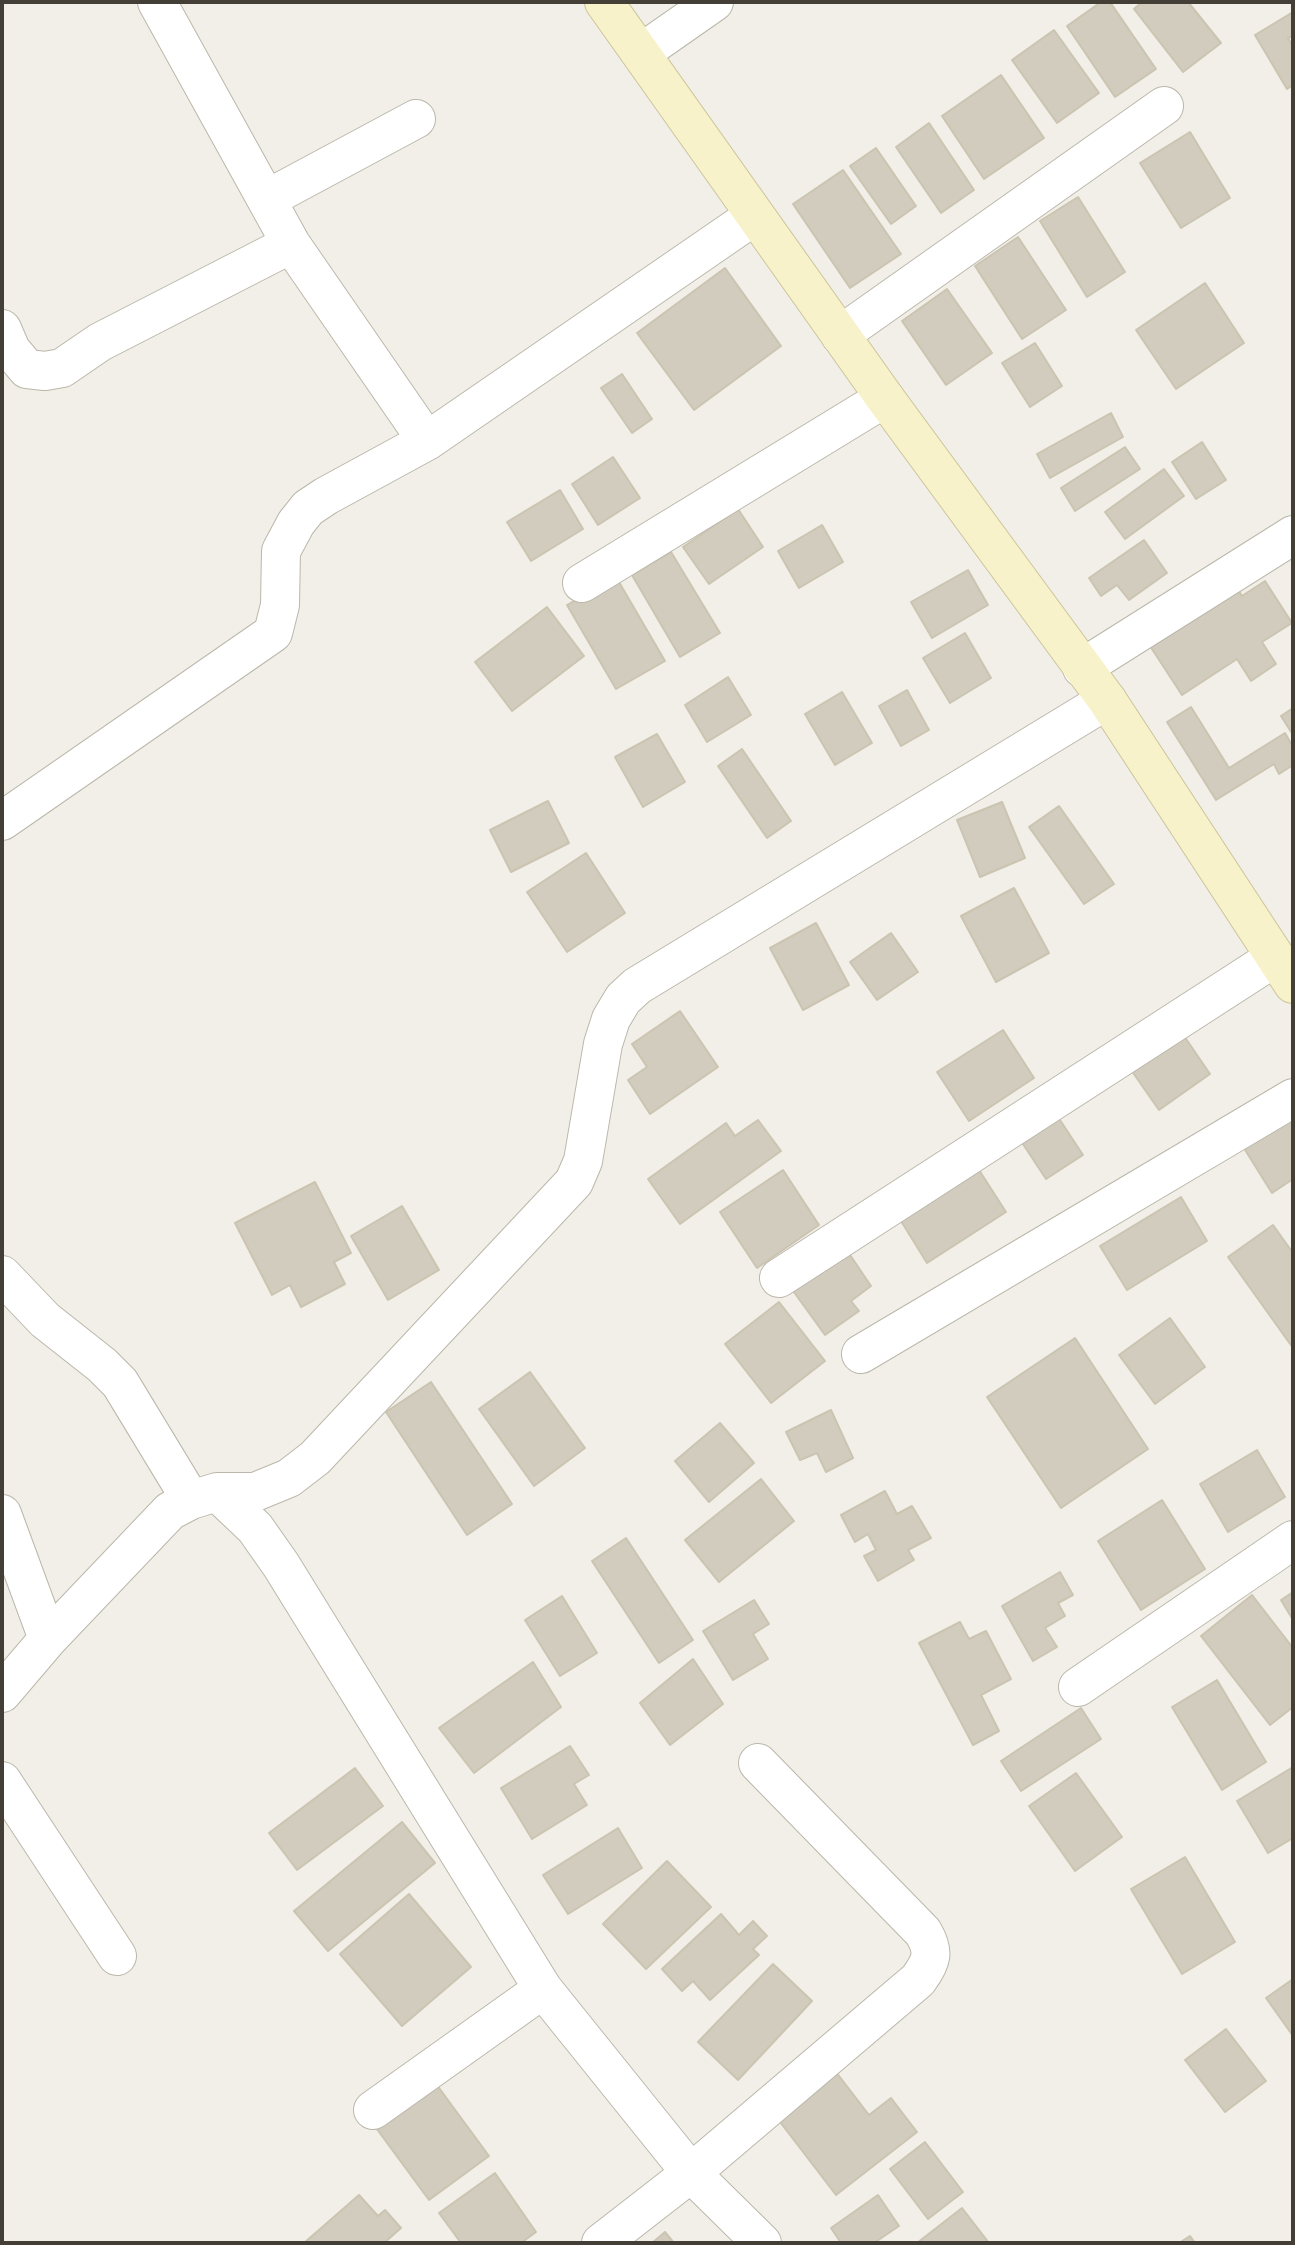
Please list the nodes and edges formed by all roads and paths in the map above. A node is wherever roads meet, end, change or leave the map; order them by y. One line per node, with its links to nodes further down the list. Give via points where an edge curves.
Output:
1 (157, 2): 7 (street)
2 (604, 2): 4 (main road)
3 (713, 2): 4 (street)
4 (640, 53): 8 (main road)
5 (1164, 106): 11 (street)
6 (416, 119): 7 (street)
7 (267, 199): 9 (street)
8 (754, 216): 11 (main road); 13 (street)
9 (291, 244): 10 (street, via 100,342 62,368 27,369); 13 (street)
10 (2, 329)
11 (840, 335): 12 (main road)
12 (885, 398): 15 (street); 16 (main road)
13 (427, 441): 18 (street, via 326,496 296,523 281,551 278,620 265,641)
14 (1293, 535): 16 (street)
15 (582, 583)
16 (1082, 668): 17 (main road)
17 (1107, 700): 19 (main road); 24 (street, via 637,986 611,1019 583,1161 574,1182 314,1458 289,1478 255,1492)
18 (2, 821)
19 (1284, 971): 22 (street)
20 (1293, 1098): 23 (street)
21 (2, 1275): 24 (street, via 45,1320 120,1383)
22 (779, 1278)
23 (861, 1354)
24 (204, 1496): 27 (street, via 161,1519); 33 (street, via 255,1528 281,1565)
25 (2, 1514): 27 (street)
26 (1293, 1540): 28 (street)
27 (48, 1639): 29 (street)
28 (1078, 1687)
29 (2, 1693)
30 (758, 1763): 35 (street, via 923,1932 931,1945 930,1964 919,1980)
31 (2, 1781): 32 (street)
32 (117, 1956)
33 (543, 1989): 34 (street); 35 (street)
34 (373, 2110)
35 (691, 2173): 36 (street); 37 (street)
36 (601, 2243)
37 (762, 2243)

